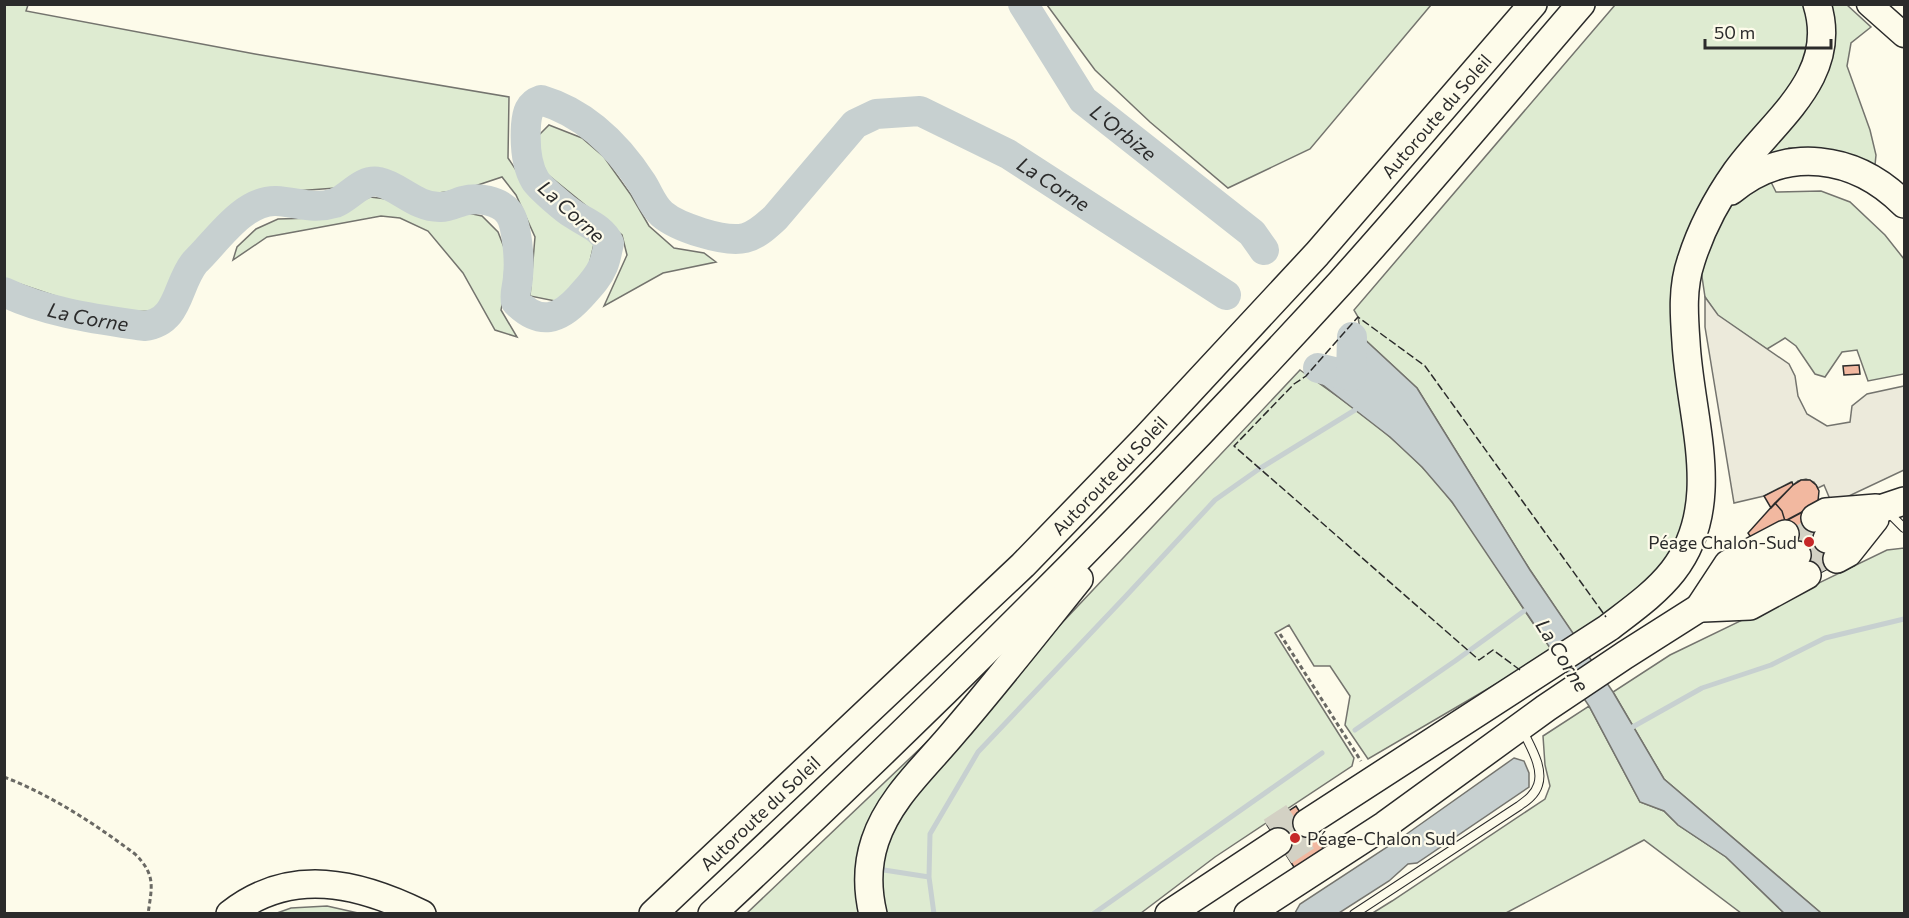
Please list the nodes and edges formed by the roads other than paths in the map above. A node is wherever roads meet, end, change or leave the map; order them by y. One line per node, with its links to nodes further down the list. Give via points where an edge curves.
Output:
1 (1533, 4): 22 (highway, Autoroute du Soleil, via 1242,337 1023,565)
2 (1581, 4): 10 (highway, Autoroute du Soleil, via 1342,280)
3 (1817, 4): 8 (highway, via 1822,37 1811,77 1801,95 1736,172)
4 (1869, 4): 7 (main road)
5 (1887, 4): 6 (main road)
6 (1905, 19)
7 (1905, 35)
8 (1718, 202): 9 (highway, via 1741,183 1771,168 1818,161 1860,173); 16 (highway, via 1700,235 1685,286 1686,356 1702,468 1702,496 1693,535 1674,570 1649,596 1608,628)
9 (1905, 204)
10 (1190, 443): 23 (highway, Autoroute du Soleil, via 1021,616); 24 (highway, via 898,796 872,852 868,878)
11 (1894, 504): 12 (lane); 13 (highway)
12 (1905, 528)
13 (1827, 539)
14 (1796, 555): 15 (highway, via 1699,608)
15 (1521, 726): 26 (highway, via 1386,825); 27 (lane, via 1539,772 1539,784 1533,795)
16 (1398, 765): 16 (highway, via 1307,823 1340,787)
17 (1277, 842): 25 (highway)
18 (230, 914): 21 (highway, via 269,891 318,883 354,887)
19 (252, 914): 20 (highway, via 297,896 343,897)
20 (395, 914)
21 (422, 914)
22 (653, 914)
23 (712, 914)
24 (873, 914)
25 (1169, 914)
26 (1248, 914)
27 (1354, 914)

